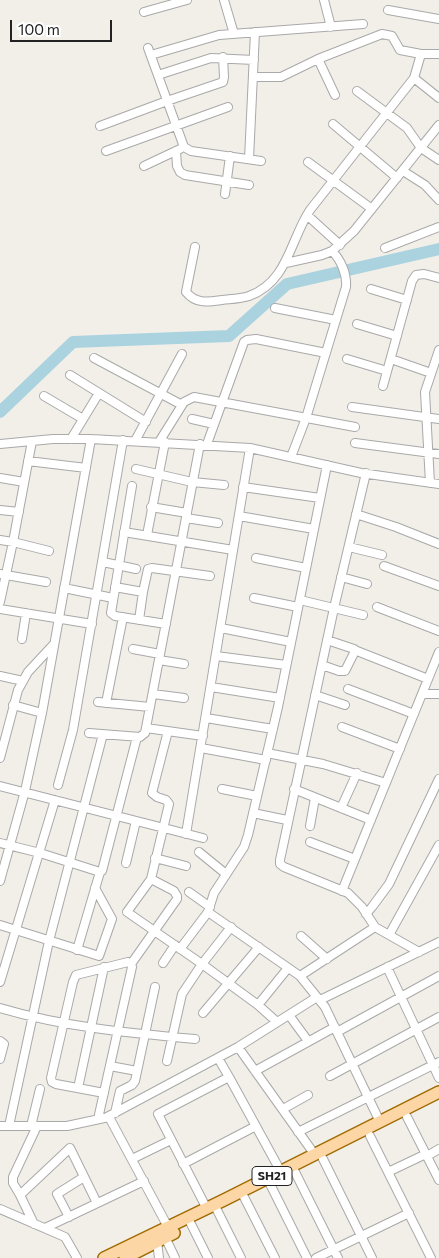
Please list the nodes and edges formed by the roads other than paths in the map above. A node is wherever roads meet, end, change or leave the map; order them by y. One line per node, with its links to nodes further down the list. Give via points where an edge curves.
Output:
1 (187, 0): 5 (street)
2 (224, 0): 10 (street)
3 (324, 0): 8 (street)
4 (388, 10): 6 (street)
5 (144, 12)
6 (439, 19)
7 (363, 24): 8 (street)
8 (331, 28): 9 (street)
9 (255, 32): 10 (street); 15 (street)
10 (234, 34): 16 (street, via 150,51)
11 (421, 54): 12 (street); 14 (street, via 400,50 392,36 385,34); 18 (street)
12 (439, 54)
13 (223, 58): 15 (street); 16 (street, via 210,58); 22 (street, via 223,82)
14 (318, 59): 17 (street, via 281,77); 20 (street)
15 (254, 60): 17 (street)
16 (158, 75): 22 (street)
17 (254, 77): 35 (street)
18 (414, 78): 21 (street); 24 (street)
19 (357, 91): 24 (street)
20 (334, 95)
21 (439, 98)
22 (167, 101): 27 (street); 28 (street)
23 (228, 107): 28 (street)
24 (387, 112): 30 (street); 31 (street, via 411,131)
25 (333, 124): 30 (street)
26 (439, 125): 31 (street)
27 (100, 126)
28 (176, 126): 29 (street); 32 (street)
29 (184, 147): 33 (street); 34 (street, via 191,151)
30 (360, 147): 41 (street); 42 (street)
31 (421, 148): 36 (street); 40 (street)
32 (106, 151)
33 (176, 151): 39 (street); 43 (street, via 177,166 185,175)
34 (230, 156): 35 (street); 43 (street)
35 (249, 159): 37 (street)
36 (439, 160)
37 (261, 161)
38 (308, 162): 42 (street)
39 (144, 166)
40 (403, 171): 41 (street); 46 (street, via 426,185)
41 (397, 178): 47 (street)
42 (334, 180): 47 (street); 48 (street)
43 (227, 181): 44 (street); 45 (street)
44 (249, 185)
45 (225, 194)
46 (439, 200)
47 (372, 210): 50 (street)
48 (307, 215): 50 (street); 54 (street)
49 (439, 227): 52 (street)
50 (340, 246): 53 (street)
51 (195, 247): 54 (street, via 186,292 196,301 247,296 268,284)
52 (386, 248)
53 (332, 251): 54 (street); 59 (street, via 340,260 346,277)
54 (286, 263)
55 (439, 278): 57 (street, via 416,275)
56 (370, 289): 57 (street)
57 (407, 300): 61 (street)
58 (275, 308): 59 (street)
59 (336, 320): 64 (street)
60 (357, 324): 61 (street)
61 (397, 336): 67 (street)
62 (439, 350): 69 (street)
63 (182, 354): 73 (street)
64 (326, 354): 75 (street, via 256,339 247,340); 79 (street)
65 (94, 358): 73 (street)
66 (347, 359): 68 (street)
67 (391, 359): 68 (street); 69 (street)
68 (387, 371): 71 (street)
69 (431, 373): 78 (street, via 426,392)
70 (70, 376): 72 (street)
71 (383, 386)
72 (99, 393): 80 (street); 83 (street)
73 (161, 394): 76 (street); 83 (street)
74 (44, 396): 80 (street)
75 (222, 402): 76 (street, via 194,396); 79 (street); 84 (street)
76 (182, 405): 91 (street)
77 (352, 407): 78 (street)
78 (427, 417): 82 (street); 96 (street)
79 (306, 418): 85 (street); 98 (street)
80 (83, 419): 86 (street)
81 (192, 419): 84 (street)
82 (439, 419)
83 (146, 422): 90 (street)
84 (214, 424): 94 (street)
85 (354, 427)
86 (71, 439): 87 (street); 88 (street)
87 (91, 439): 89 (street); 101 (street)
88 (32, 440): 92 (street); 99 (street)
89 (123, 440): 90 (street); 133 (street)
90 (135, 441): 91 (street)
91 (162, 442): 94 (street); 104 (street)
92 (1, 443)
93 (355, 443): 96 (street)
94 (203, 444): 95 (street); 107 (street)
95 (250, 448): 98 (street); 112 (street)
96 (428, 452): 97 (street); 108 (street)
97 (439, 454)
98 (291, 457): 100 (street)
99 (28, 462): 101 (street); 106 (street)
100 (327, 465): 103 (street); 113 (street)
101 (86, 468): 146 (street)
102 (136, 469): 104 (street)
103 (366, 473): 108 (street); 117 (street)
104 (158, 476): 107 (street); 114 (street)
105 (0, 478): 106 (street)
106 (24, 482): 116 (street)
107 (192, 482): 110 (street); 118 (street)
108 (430, 483): 109 (street)
109 (439, 484)
110 (224, 485)
111 (132, 486): 122 (street)
112 (243, 487): 113 (street); 119 (street)
113 (320, 498): 121 (street)
114 (151, 507): 118 (street); 123 (street)
115 (0, 510): 116 (street)
116 (19, 512): 126 (street)
117 (356, 514): 127 (street); 128 (street)
118 (186, 515): 120 (street); 125 (street)
119 (239, 516): 121 (street); 129 (street)
120 (218, 523)
121 (314, 529): 136 (street)
122 (124, 532): 123 (street); 134 (street)
123 (147, 535): 125 (street)
124 (0, 540): 126 (street)
125 (181, 540): 129 (street); 138 (street)
126 (13, 542): 130 (street); 139 (street)
127 (439, 544)
128 (349, 547): 131 (street); 141 (street)
129 (233, 550): 163 (street)
130 (49, 552)
131 (382, 555)
132 (256, 558): 136 (street)
133 (103, 562): 134 (street); 148 (street)
134 (118, 565): 137 (street); 145 (street)
135 (384, 566): 144 (street)
136 (306, 568): 152 (street)
137 (136, 569)
138 (176, 571): 140 (street); 147 (street, via 148,569); 162 (street)
139 (3, 574): 142 (street); 151 (street)
140 (210, 576)
141 (341, 577): 143 (street); 154 (street)
142 (46, 582)
143 (368, 584)
144 (439, 586)
145 (115, 587): 147 (street); 149 (street)
146 (64, 588): 148 (street); 159 (street)
147 (143, 592): 160 (street)
148 (97, 594): 149 (street); 161 (street)
149 (113, 598): 158 (street, via 112,615)
150 (254, 598): 152 (street)
151 (0, 602)
152 (299, 604): 154 (street); 167 (street)
153 (378, 607): 164 (street)
154 (334, 608): 157 (street); 166 (street)
155 (0, 609): 156 (street)
156 (26, 613): 159 (street); 165 (street)
157 (363, 615)
158 (123, 617): 160 (street); 190 (street, via 102,703)
159 (59, 618): 161 (street); 168 (street)
160 (139, 620): 162 (street)
161 (92, 624): 210 (street, via 73,730)
162 (166, 624): 173 (street)
163 (221, 628): 167 (street); 172 (street)
164 (439, 631)
165 (22, 639)
166 (327, 640): 170 (street); 176 (street)
167 (291, 642): 175 (street)
168 (54, 644): 179 (street); 191 (street)
169 (132, 650): 173 (street)
170 (357, 651): 176 (street, via 345,671); 178 (street)
171 (439, 652): 178 (street)
172 (216, 656): 175 (street); 180 (street)
173 (160, 657): 174 (street); 182 (street)
174 (184, 664)
175 (286, 665): 187 (street)
176 (322, 665): 185 (street)
177 (0, 678): 179 (street)
178 (428, 680): 183 (street)
179 (23, 681): 188 (street)
180 (211, 687): 187 (street); 193 (street)
181 (348, 689): 192 (street)
182 (153, 694): 186 (street); 190 (street)
183 (422, 694): 184 (street); 192 (street)
184 (439, 694)
185 (315, 695): 189 (street); 206 (street)
186 (184, 698)
187 (280, 698): 196 (street)
188 (13, 705): 191 (street); 205 (street)
189 (345, 705)
190 (150, 707): 195 (street)
191 (42, 713): 214 (street)
192 (414, 714): 203 (street)
193 (206, 718): 196 (street); 200 (street)
194 (342, 727): 203 (street)
195 (146, 728): 197 (street); 201 (street, via 142,736)
196 (273, 729): 204 (street)
197 (168, 731): 200 (street); 226 (street, via 152,793 168,802)
198 (89, 733): 199 (street)
199 (103, 734): 201 (street); 218 (street)
200 (203, 736): 202 (street)
201 (137, 737): 221 (street)
202 (201, 748): 204 (street); 227 (street)
203 (400, 749): 209 (street)
204 (266, 756): 206 (street); 215 (street)
205 (0, 758)
206 (301, 759): 207 (street); 213 (street)
207 (357, 773): 209 (street); 219 (street)
208 (439, 779): 248 (street, via 389,884)
209 (386, 784): 223 (street)
210 (58, 785)
211 (0, 786): 214 (street)
212 (222, 789): 215 (street)
213 (294, 789): 216 (street); 222 (street)
214 (25, 791): 217 (street); 232 (street)
215 (257, 796): 220 (street)
216 (315, 798): 219 (street); 225 (street)
217 (55, 800): 218 (street); 234 (street)
218 (84, 808): 221 (street); 237 (street)
219 (341, 808): 223 (street)
220 (253, 813): 222 (street); 241 (street, via 244,847)
221 (115, 816): 224 (street); 240 (street, via 104,869)
222 (287, 820): 245 (street, via 280,864)
223 (371, 820): 236 (street)
224 (136, 821): 226 (street); 238 (street)
225 (310, 826)
226 (163, 828): 227 (street); 235 (street)
227 (186, 834): 228 (street)
228 (203, 838)
229 (310, 842): 236 (street)
230 (0, 843): 232 (street)
231 (439, 845): 254 (street)
232 (10, 846): 234 (street); 243 (street)
233 (199, 852): 241 (street)
234 (40, 853): 237 (street); 252 (street)
235 (155, 858): 239 (street); 242 (street)
236 (355, 859): 245 (street)
237 (70, 862): 240 (street); 256 (street)
238 (126, 863)
239 (186, 866)
240 (100, 872): 244 (street)
241 (226, 874): 247 (street, via 214,893)
242 (151, 879): 253 (street, via 174,891 177,896); 253 (street, via 127,912)
243 (0, 881)
244 (95, 888): 260 (street); 260 (street, via 111,915 111,924 99,956)
245 (342, 891): 248 (street, via 357,901)
246 (189, 892): 247 (street)
247 (209, 910): 250 (street); 258 (street)
248 (366, 914): 251 (street)
249 (0, 925): 252 (street)
250 (231, 927): 259 (street); 265 (street)
251 (375, 927): 254 (street); 262 (street)
252 (16, 930): 256 (street); 271 (street)
253 (155, 932): 258 (street); 264 (street)
254 (389, 935): 261 (street)
255 (301, 936): 262 (street)
256 (49, 941): 260 (street); 281 (street)
257 (439, 942): 261 (street)
258 (178, 947): 263 (street); 265 (street)
259 (259, 947): 268 (street); 272 (street)
260 (77, 950)
261 (419, 952): 267 (street)
262 (327, 959): 269 (street)
263 (163, 963)
264 (131, 964): 266 (street); 287 (street)
265 (202, 964): 272 (street); 289 (street, via 182,994)
266 (104, 967): 283 (street, via 76,975); 284 (street)
267 (387, 967): 274 (street); 275 (street)
268 (288, 968): 269 (street); 276 (street)
269 (300, 976): 275 (street)
270 (439, 976): 274 (street)
271 (0, 982)
272 (228, 983): 276 (street); 278 (street)
273 (155, 987): 288 (street)
274 (401, 997): 285 (street); 286 (street)
275 (319, 998): 279 (street); 285 (street)
276 (258, 1005): 282 (street)
277 (0, 1008): 281 (street)
278 (204, 1013)
279 (289, 1015): 282 (street); 292 (street)
280 (439, 1017): 286 (street)
281 (32, 1018): 283 (street); 319 (street)
282 (278, 1022): 293 (street)
283 (64, 1023): 284 (street); 305 (street, via 51,1078 56,1084)
284 (91, 1028): 287 (street); 305 (street)
285 (336, 1030): 292 (street); 297 (street)
286 (416, 1030): 297 (street); 298 (street)
287 (118, 1032): 288 (street); 299 (street)
288 (145, 1034): 289 (street); 301 (street)
289 (172, 1037): 290 (street); 296 (street)
290 (195, 1039)
291 (0, 1041): 294 (street, via 4,1044)
292 (308, 1041): 300 (street)
293 (238, 1047): 295 (street); 300 (street)
294 (0, 1057)
295 (218, 1058): 303 (street); 313 (street)
296 (167, 1062)
297 (352, 1064): 302 (street); 310 (street)
298 (436, 1064): 304 (street); 310 (street)
299 (110, 1066): 301 (street); 308 (street)
300 (255, 1071): 312 (street)
301 (137, 1072): 313 (street, via 132,1086 120,1091)
302 (330, 1076)
303 (229, 1077): 321 (street); 324 (street, via 158,1114)
304 (439, 1078)
305 (78, 1088): 308 (street)
306 (40, 1089): 320 (street)
307 (439, 1092): 317 (main road, SH21)
308 (104, 1093): 316 (street)
309 (308, 1095): 312 (street)
310 (368, 1097): 317 (street); 322 (street)
311 (439, 1100): 315 (main road, SH21)
312 (282, 1109): 322 (street)
313 (115, 1112): 314 (street)
314 (107, 1117): 316 (street); 328 (street)
315 (407, 1117): 323 (main road, SH21); 326 (street)
316 (98, 1119): 320 (street, via 67,1126)
317 (380, 1122): 327 (main road, SH21)
318 (0, 1126): 319 (street)
319 (9, 1126): 320 (street)
320 (34, 1126): 337 (street, via 12,1177)
321 (256, 1126): 329 (street); 330 (street)
322 (298, 1132): 327 (street)
323 (370, 1136): 327 (main road, SH21); 332 (street)
324 (171, 1140): 328 (street); 329 (street)
325 (439, 1149): 326 (street)
326 (426, 1155): 332 (street); 334 (street)
327 (319, 1157): 330 (main road, SH21); 331 (main road, SH21); 348 (street)
328 (132, 1159): 335 (street)
329 (183, 1164): 341 (street)
330 (281, 1172): 341 (main road, SH21)
331 (296, 1172): 336 (main road, SH21); 349 (street)
332 (388, 1172): 342 (street)
333 (84, 1177): 337 (street, via 70,1148); 339 (street); 343 (street, via 57,1194)
334 (439, 1180)
335 (144, 1181): 339 (street); 347 (street)
336 (270, 1184): 338 (main road, SH21); 358 (street)
337 (20, 1194): 344 (street)
338 (244, 1197): 341 (main road, SH21); 357 (street)
339 (97, 1203): 343 (street)
340 (0, 1209): 344 (street)
341 (212, 1210): 345 (main road, SH21); 347 (main road, SH21); 356 (street)
342 (409, 1213): 348 (street); 362 (street)
343 (69, 1217): 346 (street)
344 (34, 1224): 346 (street)
345 (191, 1224): 347 (main road, SH21); 350 (street)
346 (45, 1228): 351 (street, via 65,1237)
347 (163, 1235): 352 (main road, SH21); 353 (main road, SH21); 354 (street); 355 (street)
348 (362, 1236): 349 (street); 361 (street)
349 (334, 1250): 359 (street); 360 (street)
350 (206, 1257)
351 (76, 1258)
352 (104, 1258)
353 (125, 1258)
354 (159, 1258)
355 (175, 1258)
356 (241, 1258)
357 (274, 1258)
358 (307, 1258)
359 (316, 1258)
360 (338, 1258)
361 (372, 1258)
362 (431, 1258)

